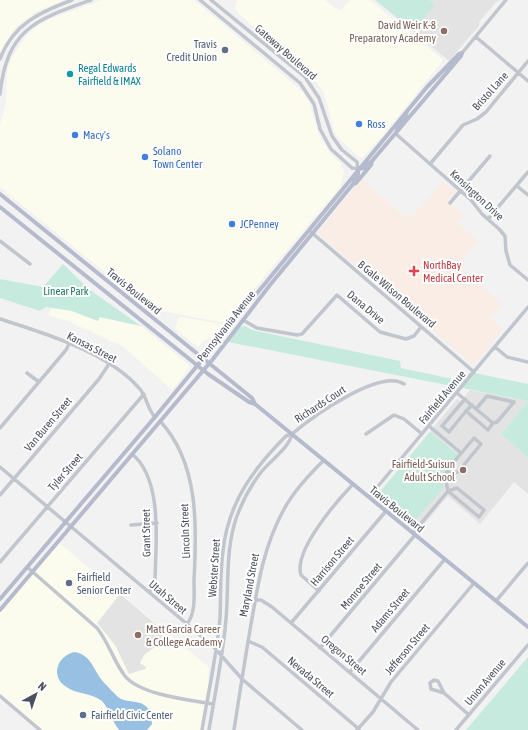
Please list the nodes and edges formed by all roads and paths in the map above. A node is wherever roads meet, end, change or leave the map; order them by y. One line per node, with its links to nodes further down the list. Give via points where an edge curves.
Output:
1 (72, 0): 8 (street, via 43,11 27,21 13,34)
2 (91, 0): 12 (street, via 45,17 23,32 6,61)
3 (200, 0): 19 (street, Gateway Boulevard, via 300,83 314,104 320,129 331,149 352,168)
4 (211, 0): 19 (street, Gateway Boulevard, via 305,77 319,98 332,136 342,150 357,162)
5 (506, 0): 6 (street, Pennsylvania Avenue)
6 (476, 37): 7 (street, Pennsylvania Avenue); 10 (street)
7 (462, 53): 13 (main road, Pennsylvania Avenue, via 458,54 427,86); 15 (main road, Pennsylvania Avenue)
8 (0, 59)
9 (528, 61): 10 (street, Bristol Lane)
10 (518, 73): 11 (street); 18 (street, Bristol Lane, via 482,116 463,125)
11 (528, 81)
12 (0, 94)
13 (407, 110): 14 (main road, Pennsylvania Avenue); 15 (main road, via 406,116 396,129)
14 (388, 134): 15 (main road); 19 (main road, Pennsylvania Avenue)
15 (396, 134): 17 (main road, Pennsylvania Avenue); 18 (street, Kensington Drive)
16 (490, 156): 23 (street)
17 (372, 161): 19 (main road, via 364,168); 21 (main road, Pennsylvania Avenue)
18 (430, 164): 23 (street, Kensington Drive)
19 (358, 169): 21 (main road); 29 (main road, Pennsylvania Avenue)
20 (528, 172): 22 (street)
21 (354, 184): 30 (main road, Pennsylvania Avenue)
22 (517, 186): 25 (street); 28 (street)
23 (460, 191): 26 (street); 28 (street, Kensington Drive)
24 (0, 194): 40 (main road, Travis Boulevard)
25 (528, 195)
26 (450, 203)
27 (0, 207): 44 (main road, Travis Boulevard)
28 (488, 219): 33 (street, Kensington Drive, via 505,236 510,265)
29 (308, 230): 30 (street, B Gale Wilson Boulevard); 40 (main road, Pennsylvania Avenue)
30 (312, 234): 36 (main road, Pennsylvania Avenue); 37 (street, B Gale Wilson Boulevard)
31 (0, 240): 32 (street)
32 (30, 264)
33 (528, 280)
34 (528, 307): 39 (street, Fairfield Avenue)
35 (0, 320): 38 (street, Kansas Street)
36 (243, 320): 37 (street, Dana Drive, via 257,328 302,334 337,295 380,332 406,339 412,337); 41 (main road, Pennsylvania Avenue)
37 (421, 327): 46 (street, B Gale Wilson Boulevard)
38 (69, 344): 43 (street, Kansas Street); 48 (street)
39 (495, 347): 42 (street, via 507,357); 46 (street, Fairfield Avenue)
40 (203, 357): 41 (main road, Travis Boulevard); 44 (main road, Pennsylvania Avenue)
41 (209, 362): 45 (main road, Pennsylvania Avenue); 53 (main road, Travis Boulevard, via 252,398)
42 (528, 362)
43 (108, 364): 51 (street, Kansas Street, via 131,380); 70 (street, Van Buren Street, via 99,379)
44 (197, 364): 45 (main road, Travis Boulevard); 57 (main road, Pennsylvania Avenue)
45 (203, 370): 53 (main road, Travis Boulevard); 58 (main road, Pennsylvania Avenue)
46 (474, 372): 50 (street, Fairfield Avenue)
47 (27, 373): 48 (street)
48 (39, 382): 61 (street)
49 (404, 384): 62 (street, Richards Court, via 398,380 390,380 354,393 329,406)
50 (457, 393): 52 (street); 60 (street, Fairfield Avenue)
51 (144, 394): 57 (street, Kansas Street, via 150,412); 75 (street, Tyler Street)
52 (465, 399): 54 (street); 56 (street, via 442,426 449,432)
53 (255, 404): 62 (main road, Travis Boulevard)
54 (472, 405): 55 (street); 56 (street)
55 (476, 409): 59 (street); 59 (street, via 487,396 514,402 497,422)
56 (466, 412): 59 (street, via 488,430)
57 (155, 417): 77 (main road, Pennsylvania Avenue)
58 (160, 421): 66 (main road, Pennsylvania Avenue); 95 (street, Lincoln Street, via 177,445 186,469 195,510 194,594 192,615)
59 (493, 423)
60 (429, 426): 64 (street, Fairfield Avenue); 65 (street)
61 (0, 428)
62 (292, 434): 67 (main road, Travis Boulevard); 99 (street, Webster Street, via 286,436 257,466 233,508 225,535 220,619); 101 (street, Webster Street, via 290,441 253,483 237,516 229,553 226,620)
63 (366, 434): 64 (street, via 394,415 404,419)
64 (422, 434): 74 (street, Fairfield Avenue)
65 (461, 453): 69 (street); 69 (street, via 474,438 481,444 458,472)
66 (132, 454): 78 (street, Grant Street, via 142,464 149,482); 80 (main road, Pennsylvania Avenue)
67 (324, 460): 71 (main road, Travis Boulevard); 91 (street, Maryland Street, via 297,490 281,513 264,553)
68 (0, 466): 70 (street, Utah Street)
69 (446, 473): 72 (street)
70 (14, 478): 73 (street, Van Buren Street); 75 (street, Utah Street)
71 (353, 484): 74 (main road, Travis Boulevard); 88 (street, via 321,521 300,565 301,575)
72 (448, 491): 72 (street, via 479,517 484,510 456,488); 81 (street, Monroe Street)
73 (0, 495)
74 (369, 497): 76 (main road, Travis Boulevard)
75 (47, 506): 77 (street, Utah Street); 83 (street, Tyler Street)
76 (386, 511): 81 (main road, Travis Boulevard); 88 (street, Harrison Street)
77 (66, 522): 80 (street, Utah Street); 85 (main road, Pennsylvania Avenue)
78 (157, 523): 79 (street); 89 (street, Grant Street, via 154,583)
79 (131, 525)
80 (71, 527): 86 (main road, Pennsylvania Avenue); 89 (street, Utah Street)
81 (414, 534): 82 (main road, Travis Boulevard); 100 (street, Monroe Street)
82 (445, 559): 87 (main road, Travis Boulevard); 102 (street, Adams Street)
83 (0, 562)
84 (528, 564): 92 (street)
85 (27, 567): 86 (street); 90 (main road, Pennsylvania Avenue)
86 (32, 572): 93 (main road, Pennsylvania Avenue); 108 (street, via 97,628 130,680 148,690 168,696)
87 (474, 583): 92 (main road, Travis Boulevard); 106 (street, Jefferson Street, via 390,682)
88 (318, 591): 94 (street, Harrison Street)
89 (149, 592): 95 (street, Utah Street)
90 (0, 599)
91 (255, 600): 94 (street, Oregon Street, via 266,602); 97 (street, Maryland Street)
92 (496, 601): 96 (main road, Travis Boulevard)
93 (0, 610)
94 (291, 623): 100 (street, Oregon Street)
95 (187, 624): 99 (street, Utah Street)
96 (528, 627)
97 (248, 641): 103 (street, Maryland Street); 116 (street, Nevada Street, via 262,647)
98 (528, 645): 110 (street, Union Avenue)
99 (215, 648): 101 (street, Utah Street); 108 (street, Webster Street)
100 (320, 648): 102 (street, Oregon Street)
101 (220, 655): 103 (street, Utah Street); 109 (street, Webster Street)
102 (350, 672): 106 (street, Oregon Street)
103 (242, 679): 111 (street, Maryland Street); 115 (street, Utah Street)
104 (444, 693): 110 (street)
105 (2, 697): 107 (street); 112 (street)
106 (380, 698): 116 (street, Jefferson Street, via 373,712); 117 (street, Oregon Street)
107 (0, 702)
108 (206, 702): 109 (street); 113 (street, Webster Street)
109 (213, 704): 114 (street, Webster Street)
110 (469, 715): 118 (street, Union Avenue)
111 (236, 729)
112 (40, 730)
113 (202, 730)
114 (209, 730)
115 (302, 730)
116 (358, 730)
117 (418, 730)
118 (456, 730)

